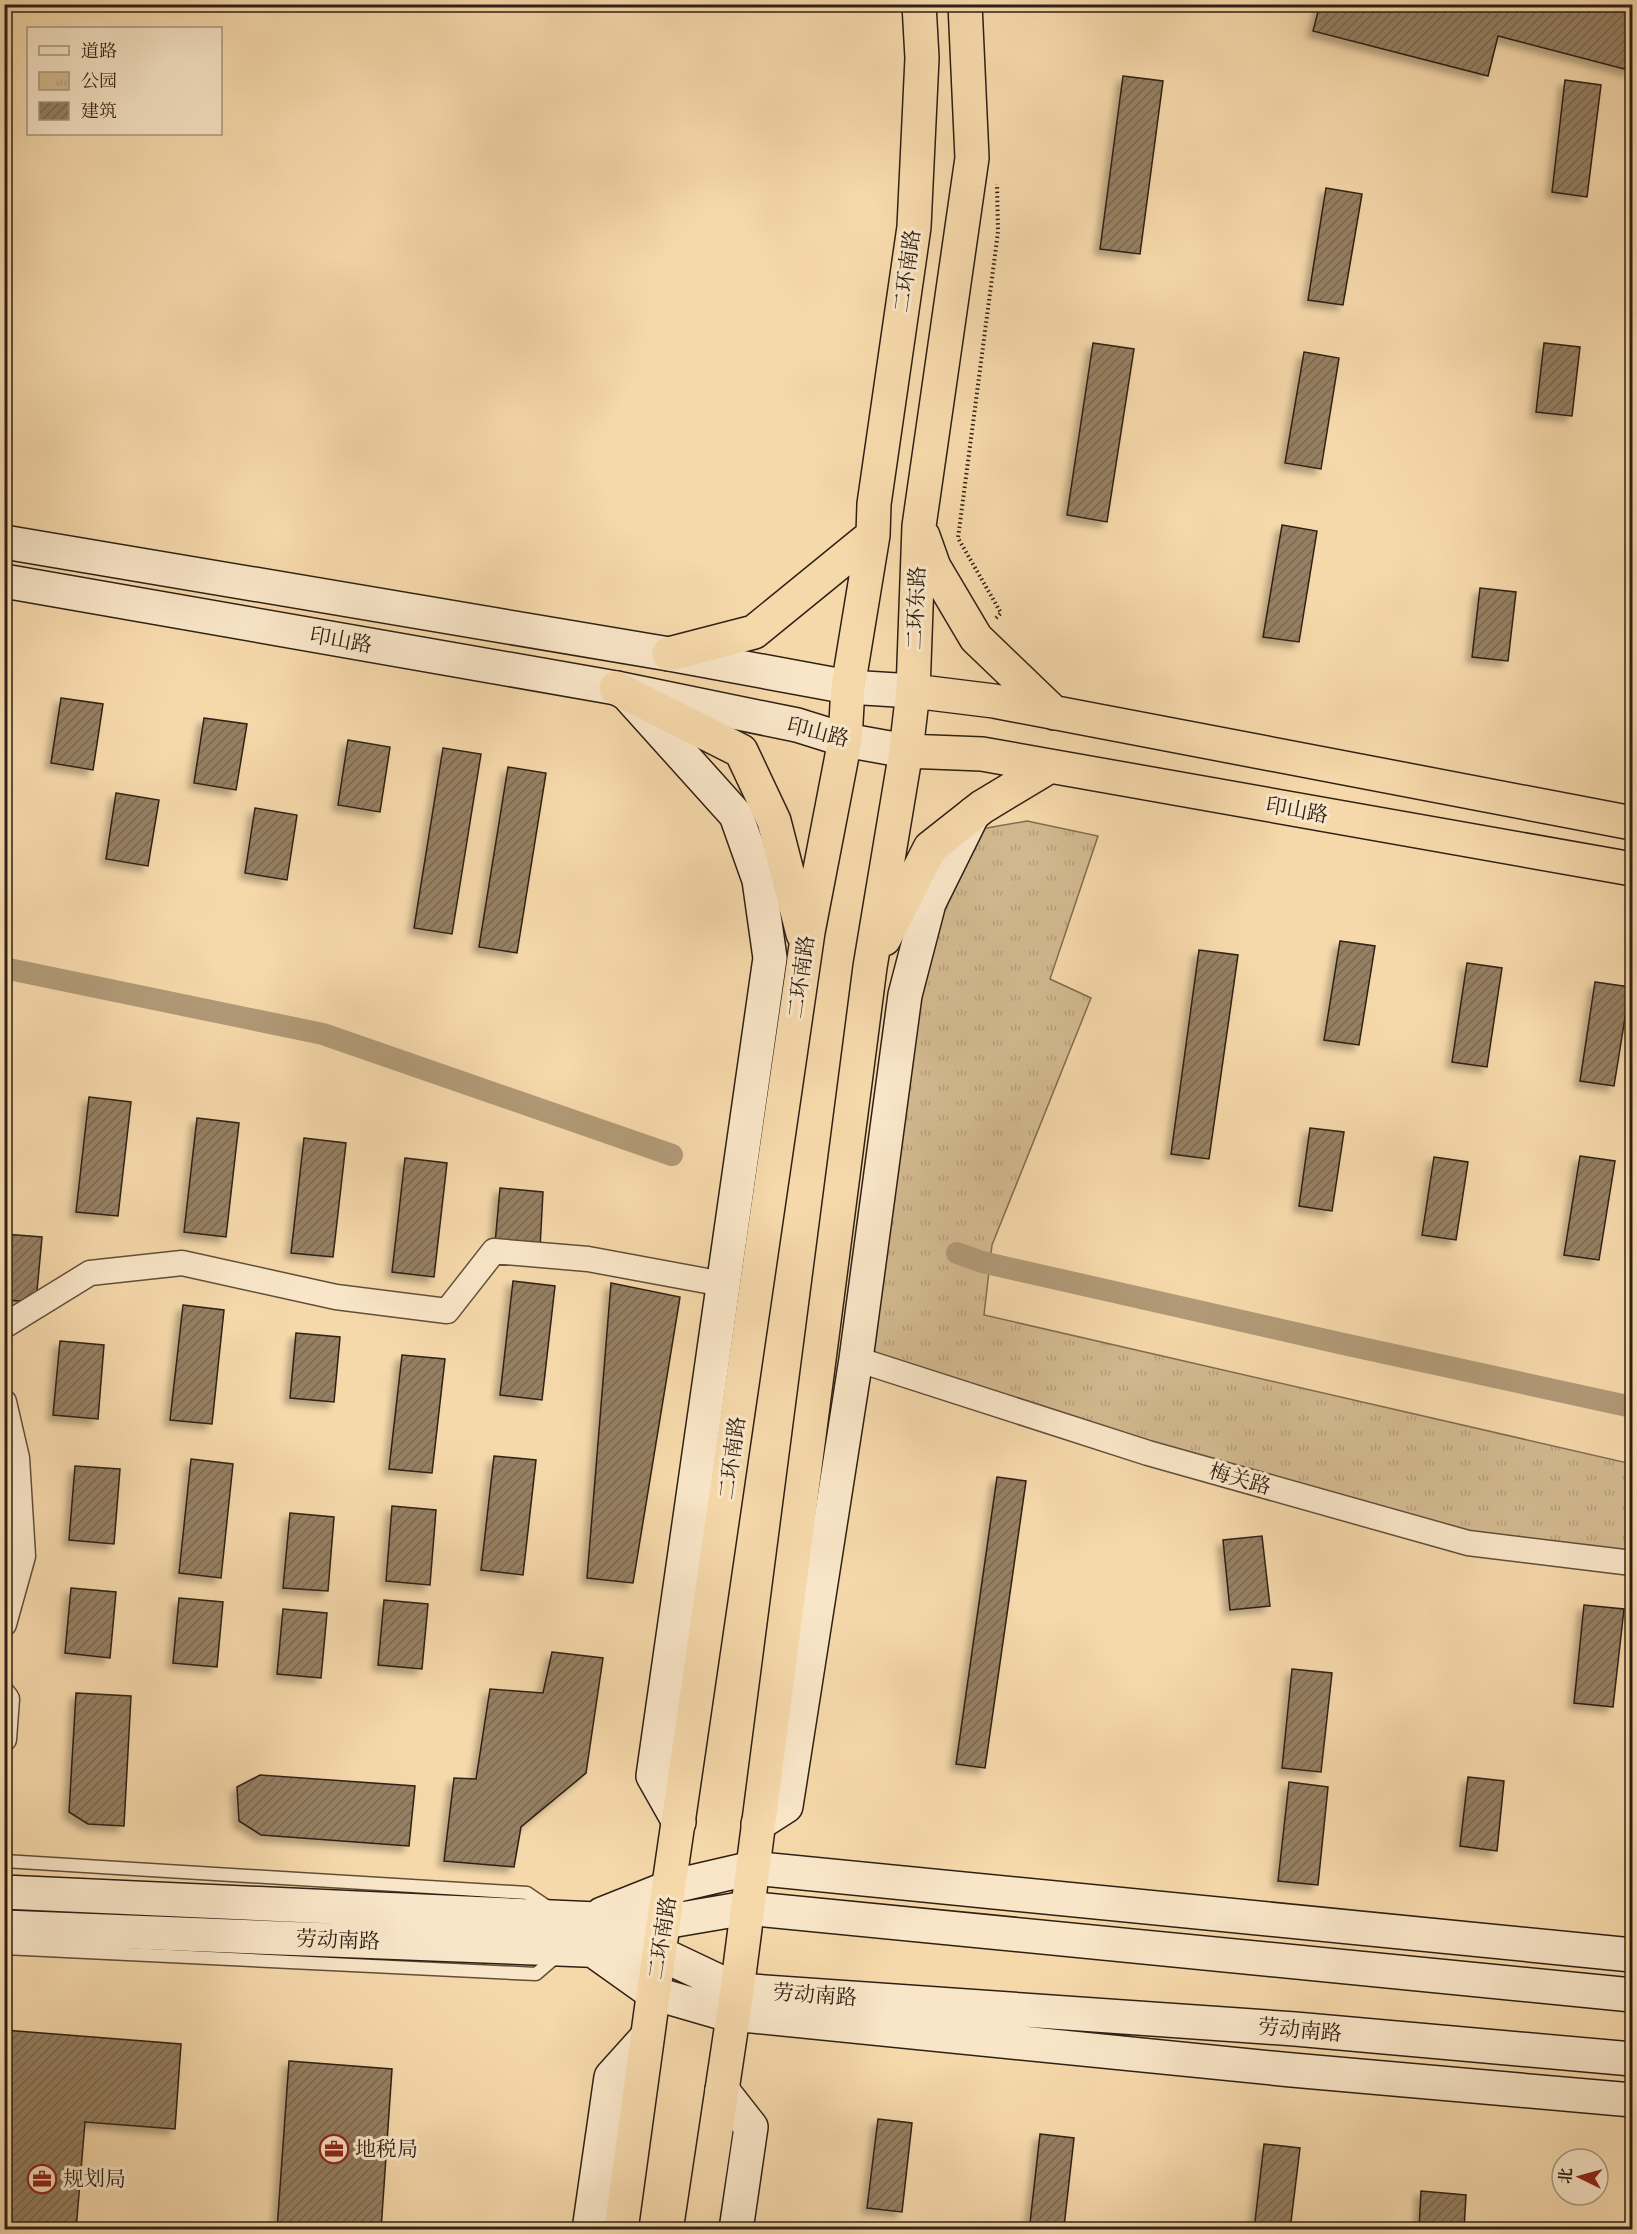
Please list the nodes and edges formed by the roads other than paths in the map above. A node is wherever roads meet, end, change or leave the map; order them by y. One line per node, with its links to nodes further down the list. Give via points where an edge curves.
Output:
1 (919, 4): 4 (highway, 二环南路, via 922,58 914,227 874,504)
2 (965, 4): 3 (highway, via 972,158)
3 (919, 525): 10 (highway, 二环东路); 11 (highway, via 934,567 976,638)
4 (873, 535): 7 (highway, via 754,632); 8 (highway)
5 (4, 542): 7 (main road, 印山路)
6 (4, 581): 9 (main road, 印山路)
7 (669, 654): 8 (main road, 印山路)
8 (848, 687): 10 (main road, 印山路); 12 (highway, 二环南路)
9 (621, 691): 12 (main road, 印山路, via 797,725); 18 (highway, via 741,751 774,821); 20 (main road, via 736,815 759,880 770,958)
10 (913, 691): 11 (highway, 印山路); 13 (highway)
11 (1054, 713): 16 (highway, 印山路)
12 (845, 740): 13 (main road, 印山路); 18 (highway, 二环南路)
13 (906, 751): 14 (highway, 印山路, via 982,754); 19 (highway)
14 (1050, 766): 15 (highway); 17 (highway, 印山路)
15 (973, 814): 19 (highway, via 930,848); 22 (main road, via 929,903 905,995)
16 (1632, 823)
17 (1632, 869)
18 (806, 946): 28 (highway, 二环南路)
19 (870, 967): 29 (highway)
20 (723, 1284): 21 (street, via 588,1259 494,1251 447,1311 336,1297 182,1263 90,1273); 28 (main road, via 653,1776)
21 (4, 1326)
22 (856, 1359): 24 (street, 梅关路, via 1148,1453 1468,1544); 29 (main road, via 786,1806)
23 (4, 1402): 25 (street, via 17,1458 23,1556)
24 (1632, 1563)
25 (4, 1624)
26 (4, 1695): 27 (street)
27 (4, 1738)
28 (679, 1822): 32 (highway, 二环南路)
29 (758, 1824): 31 (highway)
30 (4, 1861): 35 (lane, via 527,1893)
31 (752, 1868): 32 (main road); 34 (highway); 40 (main road)
32 (670, 1887): 35 (main road); 37 (highway, 二环南路)
33 (4, 1893): 35 (main road, 劳动南路)
34 (746, 1908): 37 (main road, 劳动南路); 42 (main road, 劳动南路); 43 (highway)
35 (576, 1918): 37 (main road, 劳动南路)
36 (4, 1927): 39 (main road, 劳动南路)
37 (662, 1938): 39 (main road, 劳动南路); 41 (highway, 二环南路); 43 (main road, 劳动南路)
38 (4, 1948): 39 (lane, via 536,1974)
39 (580, 1950): 41 (main road)
40 (1632, 1955)
41 (653, 1993): 43 (main road, via 722,2013); 44 (highway, 二环南路)
42 (1632, 1995)
43 (735, 2002): 45 (main road, 劳动南路, via 1295,2029); 46 (highway); 47 (main road, via 1292,2070)
44 (647, 2037): 48 (main road, via 611,2077); 49 (highway, 二环南路)
45 (1632, 2060)
46 (722, 2090): 50 (highway); 51 (main road, via 752,2127)
47 (1632, 2100)
48 (589, 2229)
49 (621, 2229)
50 (701, 2229)
51 (736, 2229)

